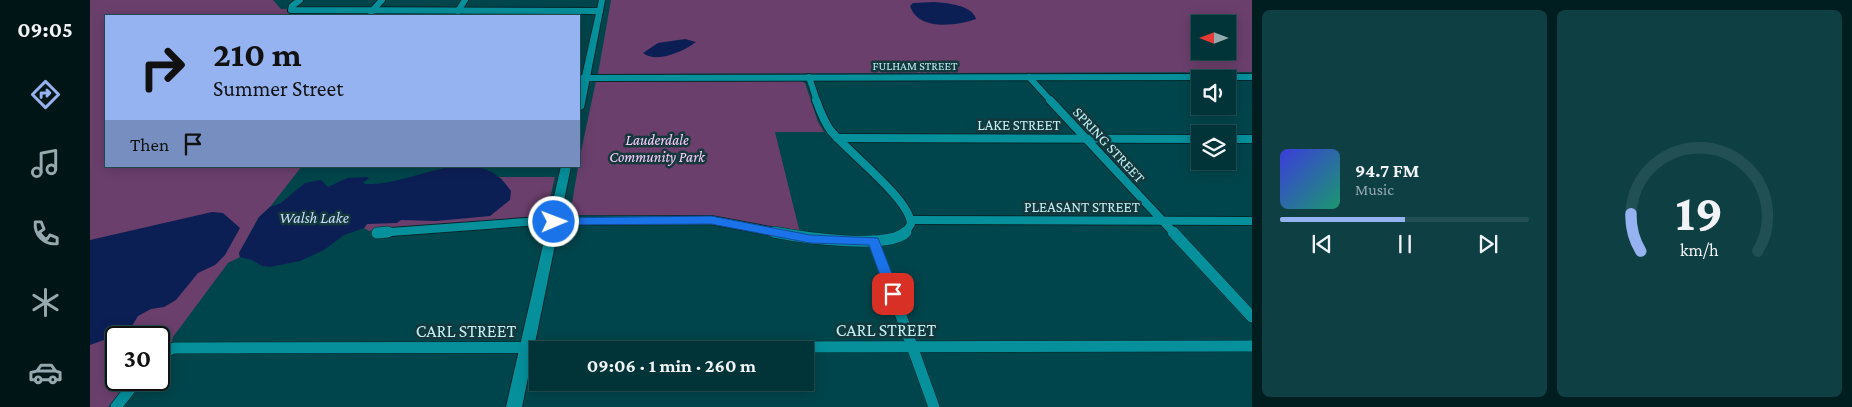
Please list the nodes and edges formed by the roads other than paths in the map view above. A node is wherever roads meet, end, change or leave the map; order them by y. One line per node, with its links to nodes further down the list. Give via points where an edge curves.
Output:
1 (300, 0): 7 (street, via 291,9 299,12)
2 (382, 0): 7 (street)
3 (465, 0): 5 (street)
4 (602, 0): 6 (street)
5 (458, 11): 6 (street); 7 (street)
6 (600, 11): 11 (street)
7 (371, 12)
8 (809, 77): 9 (street, FULHAM STREET); 11 (street, FULHAM STREET); 13 (street, via 825,122)
9 (1029, 77): 10 (street, FULHAM STREET); 14 (street, SPRING STREET)
10 (1252, 77)
11 (582, 78): 12 (street)
12 (580, 98)
13 (837, 138): 14 (street, LAKE STREET); 19 (street, via 860,164 889,188)
14 (1084, 138): 15 (street, LAKE STREET); 20 (street, SPRING STREET)
15 (1191, 139)
16 (1236, 139): 17 (street)
17 (1252, 139)
18 (566, 167): 22 (street)
19 (911, 220): 20 (street, PLEASANT STREET); 24 (street, via 901,237)
20 (1162, 221): 21 (street, PLEASANT STREET); 25 (street, SPRING STREET)
21 (1252, 221)
22 (554, 222): 23 (street); 24 (street, via 711,220 810,239); 28 (street)
23 (377, 233)
24 (874, 241): 27 (street)
25 (1252, 317)
26 (1252, 346): 27 (street, CARL STREET)
27 (912, 347): 28 (street, CARL STREET); 33 (street)
28 (527, 349): 29 (street, CARL STREET); 32 (street)
29 (170, 350)
30 (128, 391): 31 (street)
31 (116, 407)
32 (514, 407)
33 (934, 407)

